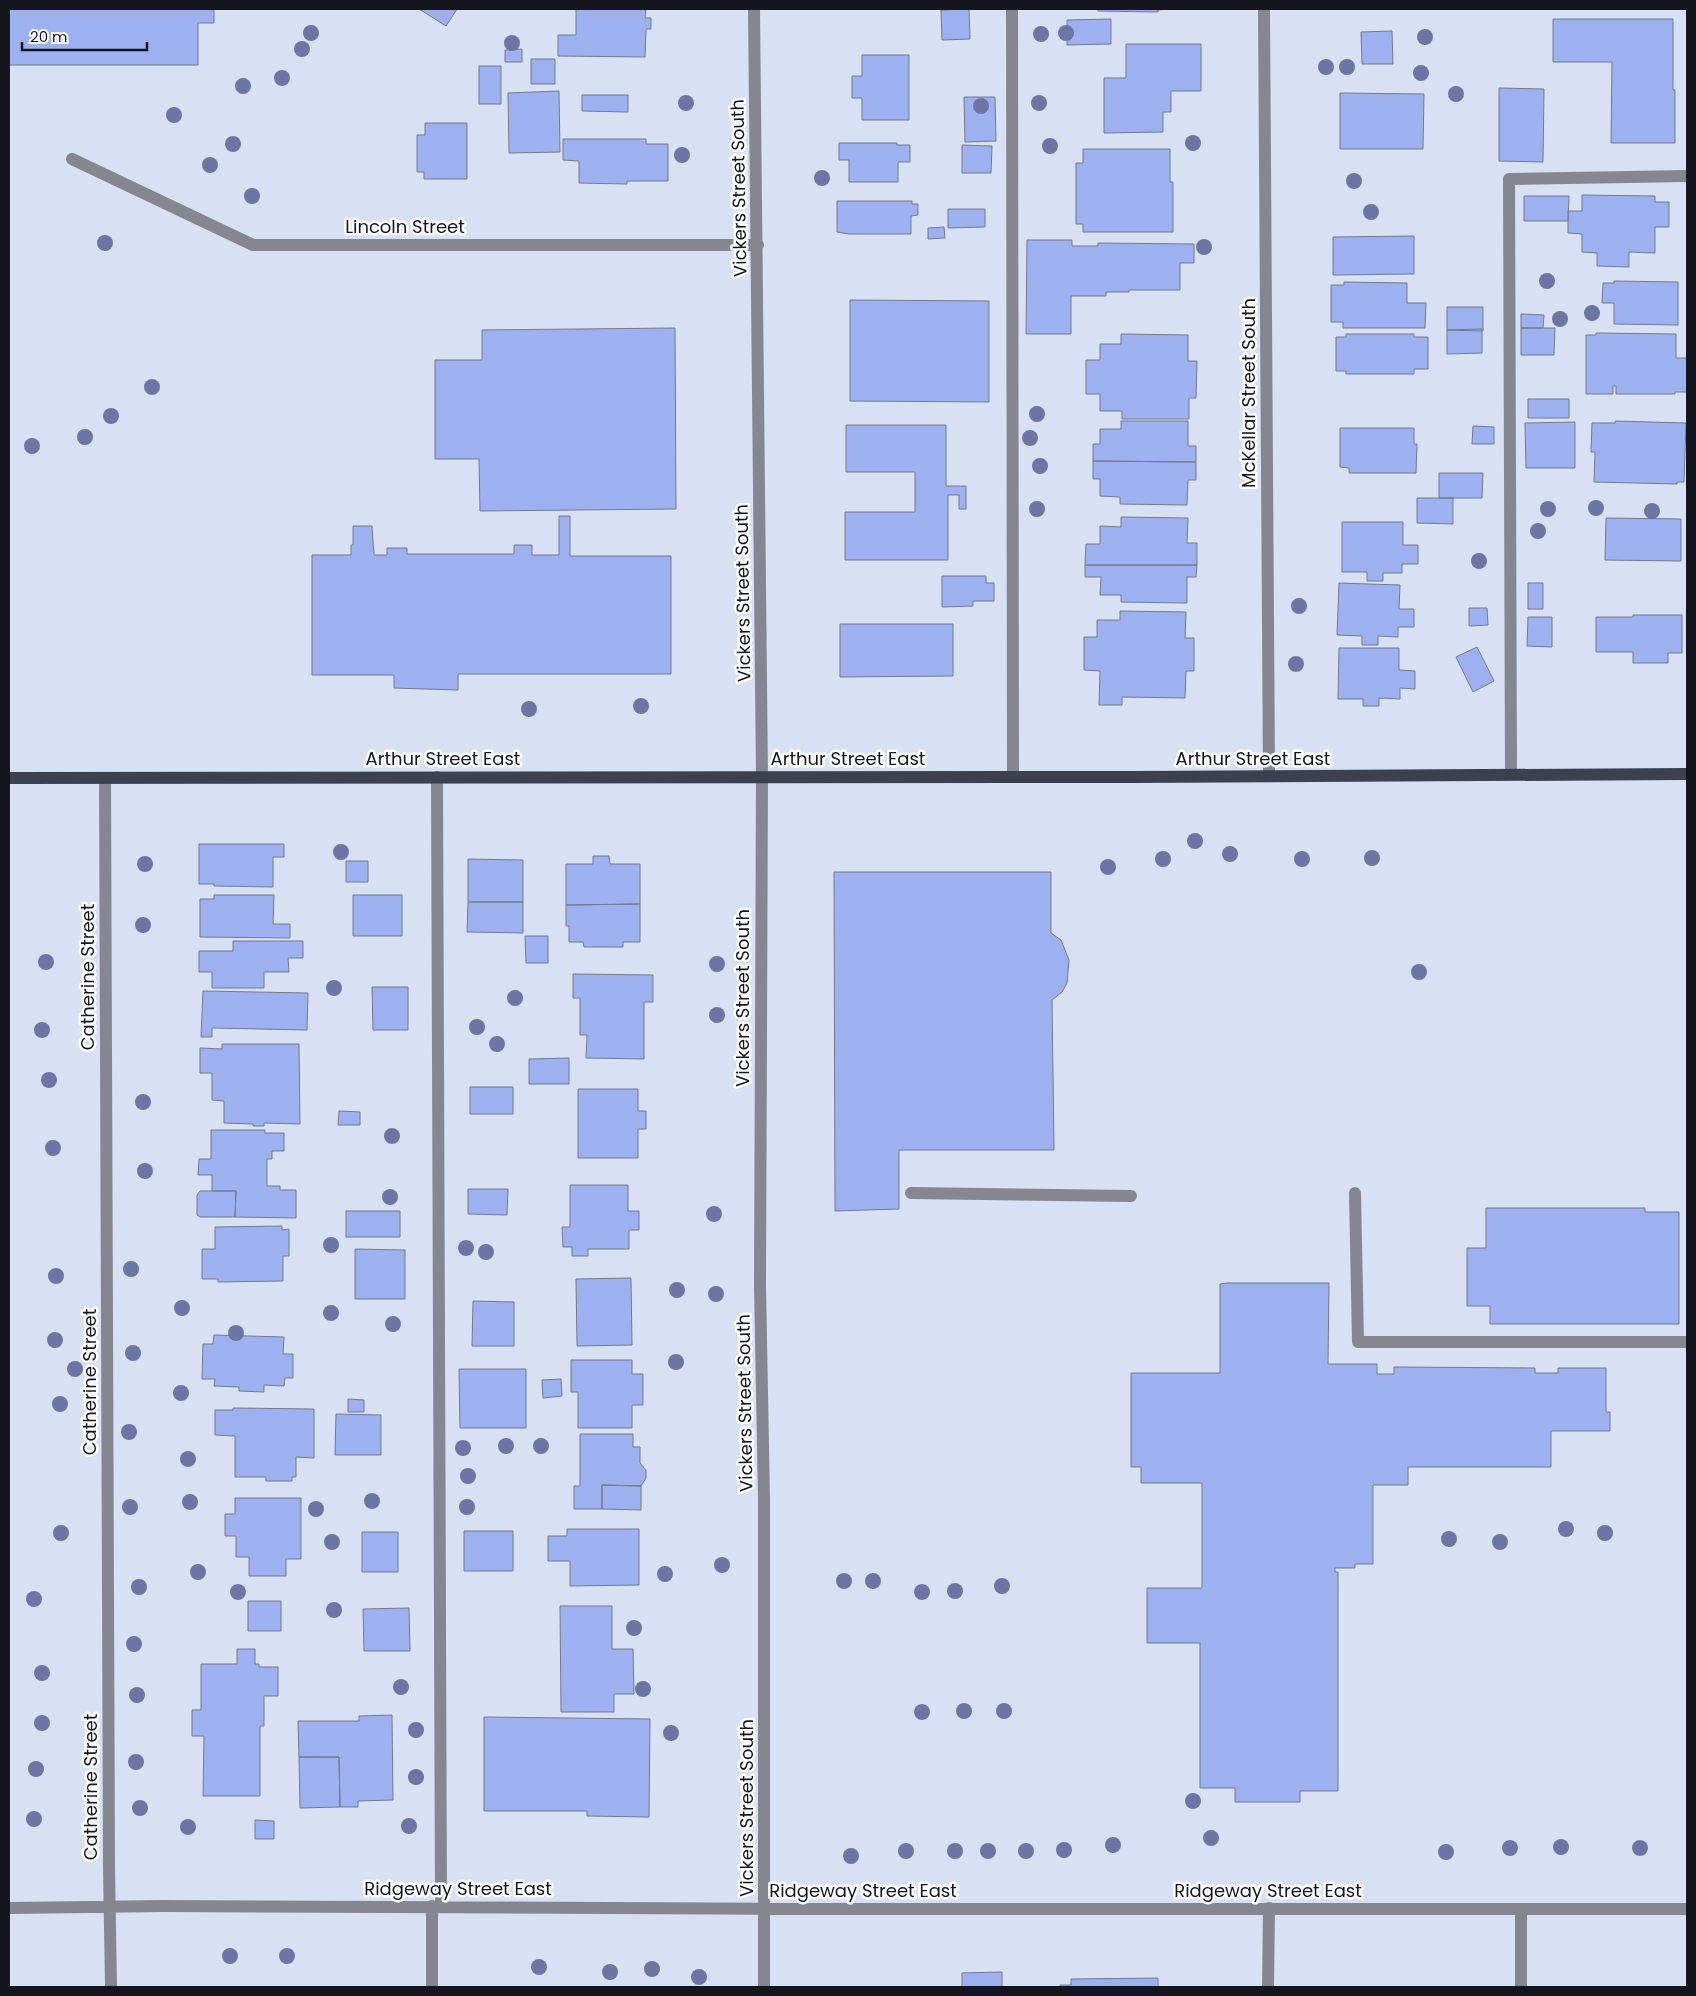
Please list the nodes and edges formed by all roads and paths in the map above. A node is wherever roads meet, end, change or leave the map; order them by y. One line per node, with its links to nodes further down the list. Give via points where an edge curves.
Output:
1 (754, 9): 6 (street, Vickers Street South)
2 (1012, 9): 12 (street)
3 (1264, 9): 9 (street, McKellar Street South)
4 (72, 159): 6 (street, Lincoln Street, via 253,245)
5 (1687, 176): 7 (street, via 1509,179)
6 (758, 245): 11 (street, Vickers Street South)
7 (1511, 774): 8 (main road, Arthur Street East); 9 (main road, Arthur Street East)
8 (1687, 774)
9 (1269, 776): 12 (main road, Arthur Street East)
10 (437, 777): 11 (main road, Arthur Street East); 14 (main road, Arthur Street East); 19 (street)
11 (762, 777): 12 (main road, Arthur Street East); 22 (street, Vickers Street South, via 760,1286 764,1499)
12 (1013, 777)
13 (9, 778): 14 (main road, Arthur Street East)
14 (105, 778): 20 (street, Catherine Street)
15 (911, 1193): 17 (street)
16 (1354, 1193): 18 (street, via 1358,1342)
17 (1131, 1196)
18 (1687, 1342)
19 (437, 1906): 20 (street, Ridgeway Street East); 22 (street, Ridgeway Street East); 27 (street)
20 (110, 1907): 21 (street, Ridgeway Street East); 26 (street, Catherine Street)
21 (9, 1908)
22 (764, 1908): 23 (street, Ridgeway Street East); 28 (street, Vickers Street South)
23 (1269, 1908): 25 (street, Ridgeway Street East); 29 (street)
24 (1687, 1909): 25 (street, Ridgeway Street East)
25 (1521, 1910): 30 (street)
26 (112, 1987)
27 (432, 1987)
28 (764, 1987)
29 (1268, 1987)
30 (1521, 1987)

